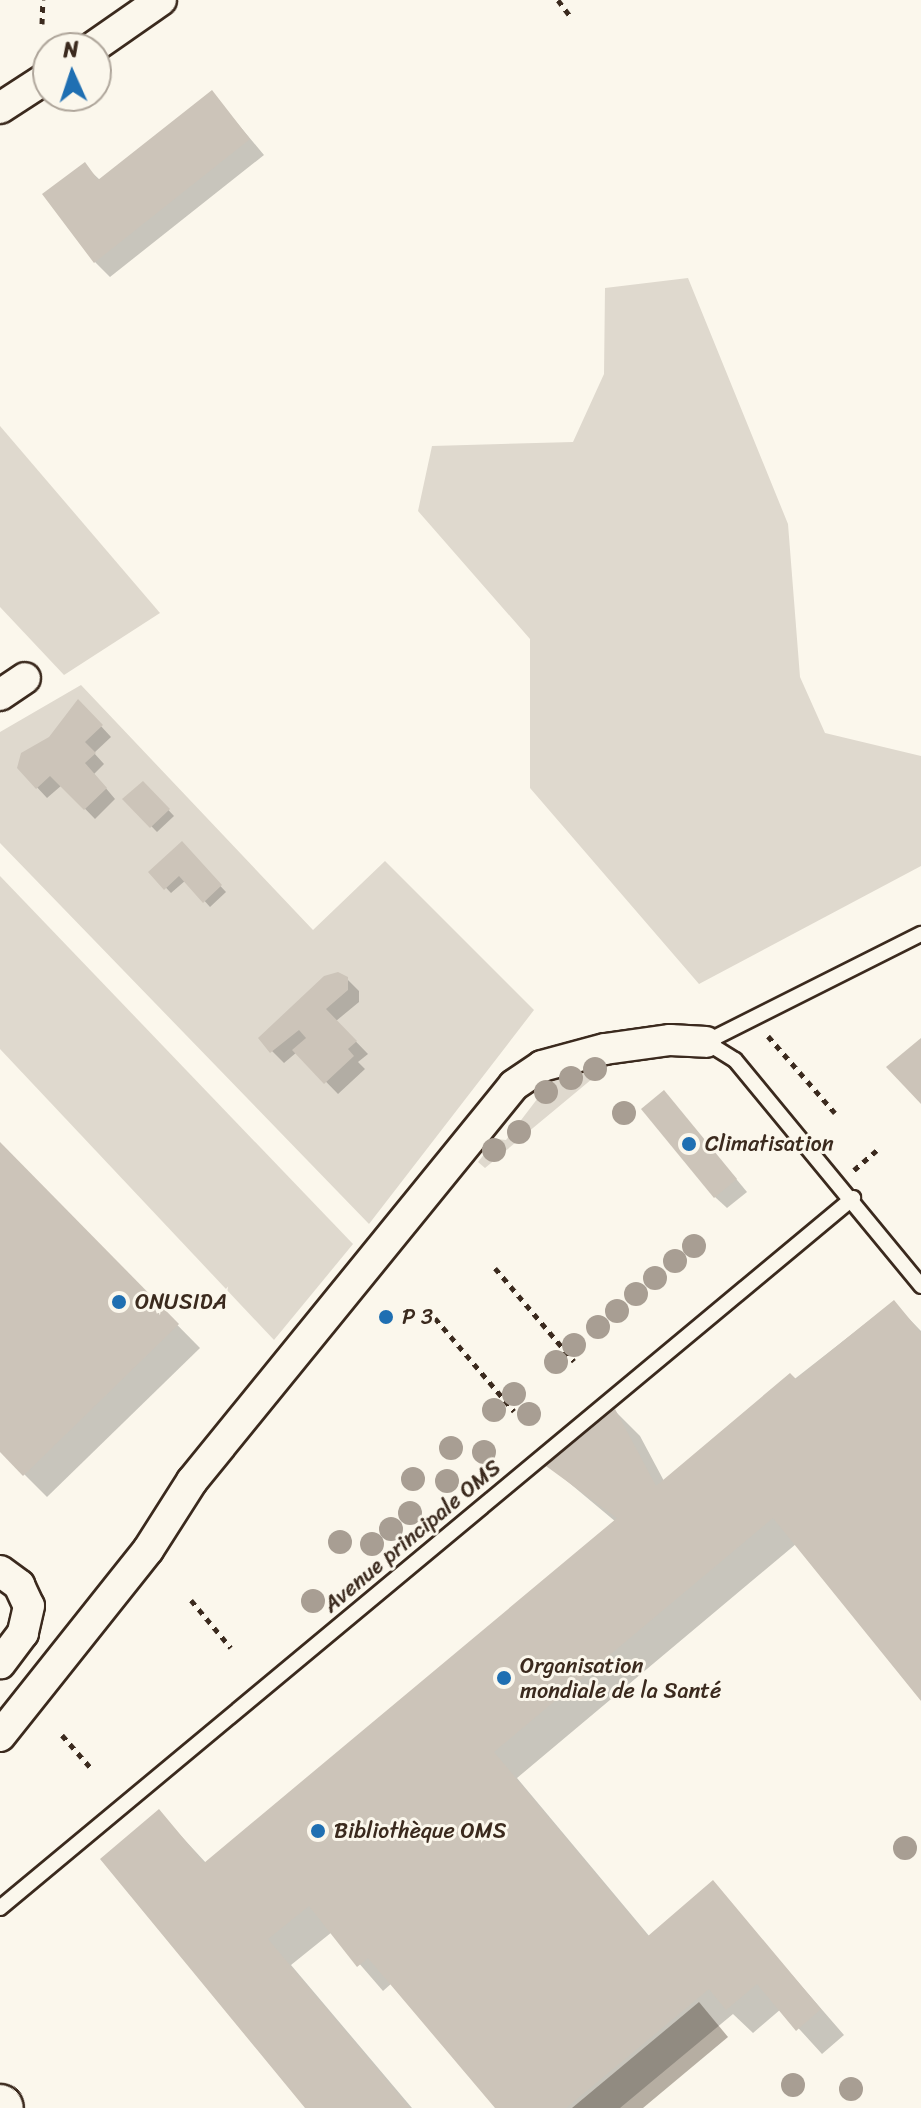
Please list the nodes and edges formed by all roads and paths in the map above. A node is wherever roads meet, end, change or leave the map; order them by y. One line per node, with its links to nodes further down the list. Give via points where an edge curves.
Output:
1 (43, 0): 5 (path)
2 (161, 0): 6 (street)
3 (558, 0): 4 (path)
4 (570, 16)
5 (42, 24)
6 (112, 34)
7 (32, 87): 8 (street)
8 (0, 108)
9 (25, 678): 10 (street)
10 (0, 695)
11 (921, 934): 13 (lane)
12 (764, 1036): 14 (path, via 773,1039)
13 (706, 1042): 15 (lane, via 735,1060); 26 (street, via 670,1040 605,1049 542,1066 514,1085 192,1481 148,1550)
14 (835, 1113)
15 (853, 1198): 17 (lane); 28 (lane, Avenue principale OMS)
16 (495, 1268): 19 (path)
17 (921, 1286)
18 (435, 1318): 20 (path)
19 (574, 1361)
20 (514, 1411)
21 (0, 1571): 24 (street, via 19,1585 29,1606 23,1633)
22 (191, 1600): 23 (path)
23 (231, 1648)
24 (0, 1663)
25 (62, 1735): 27 (path)
26 (0, 1736)
27 (90, 1767)
28 (0, 1908)

